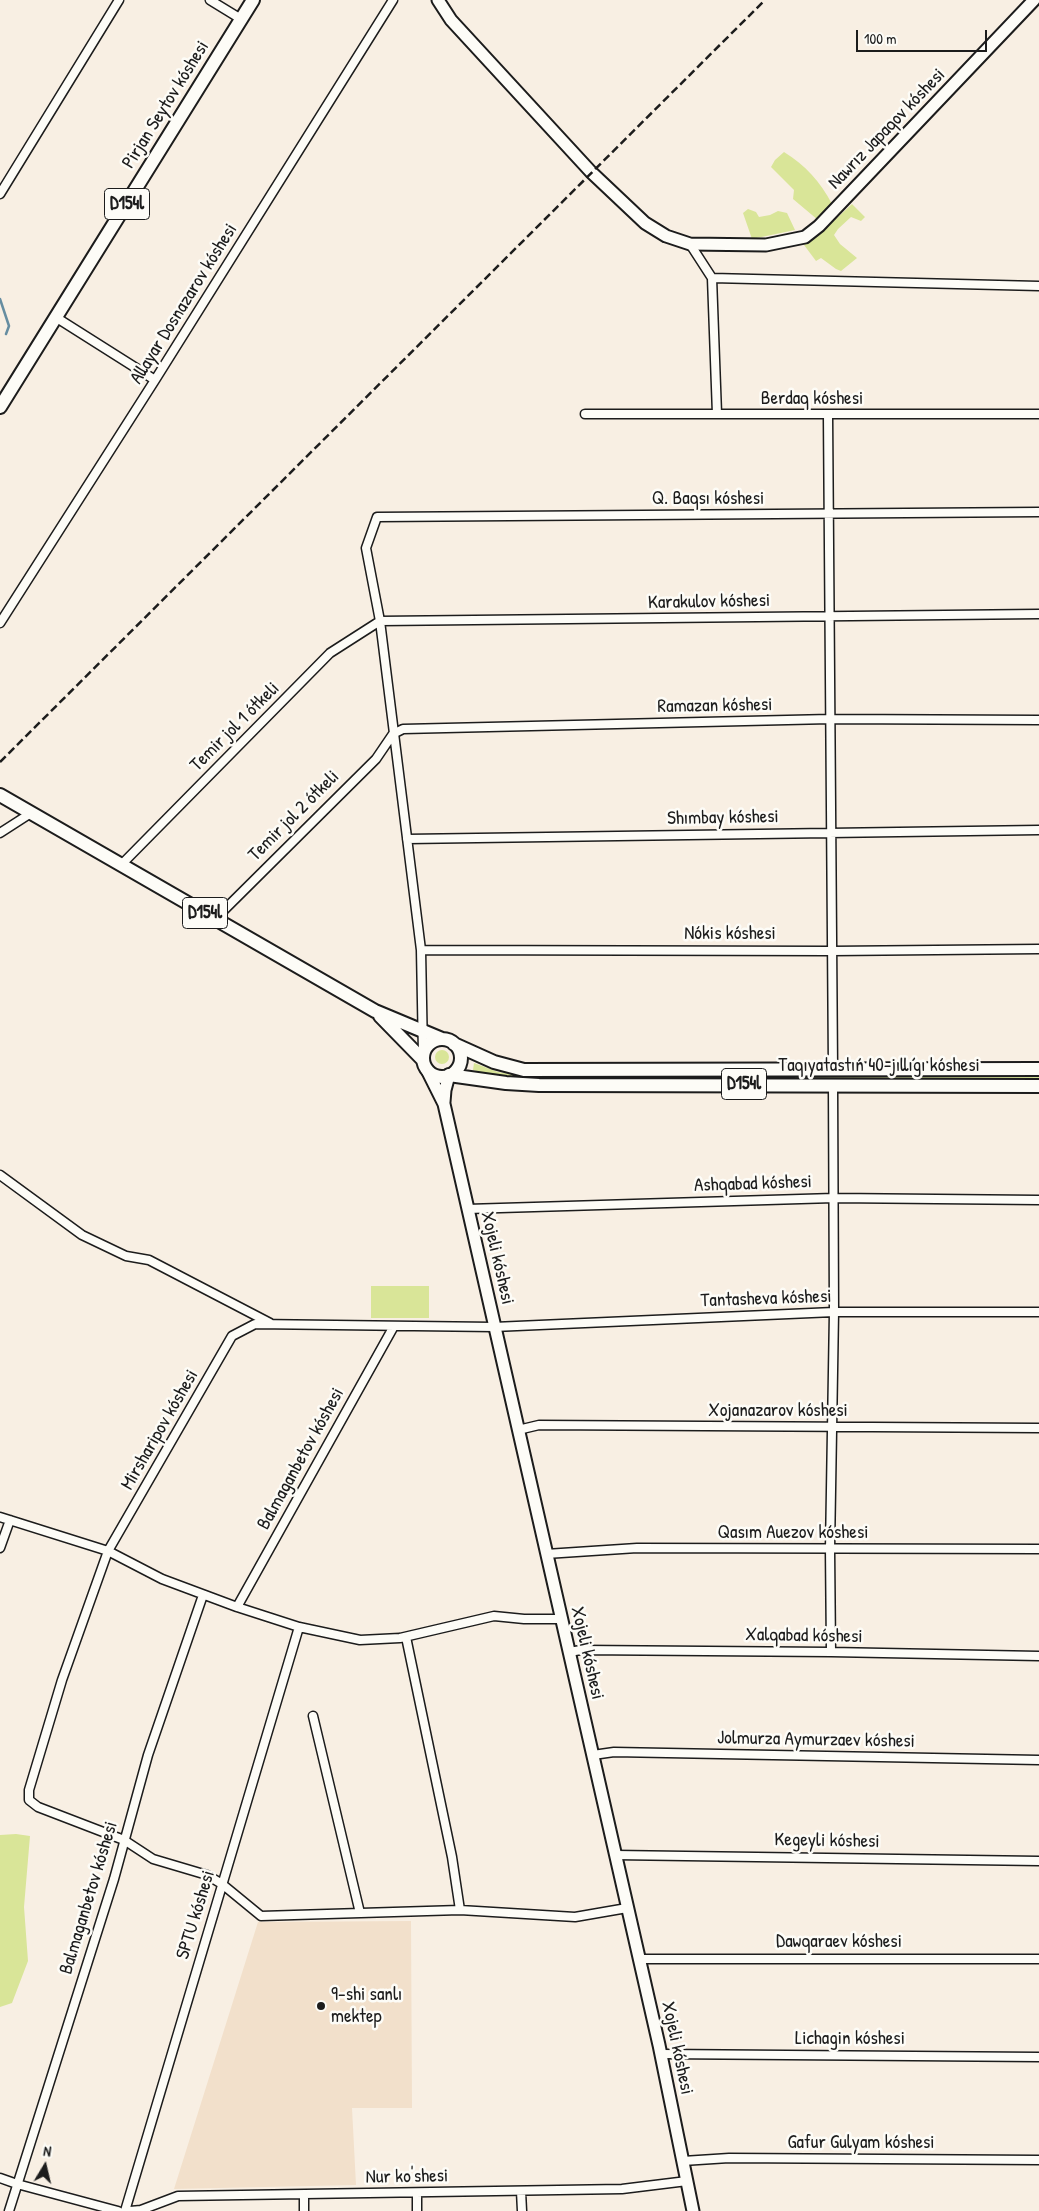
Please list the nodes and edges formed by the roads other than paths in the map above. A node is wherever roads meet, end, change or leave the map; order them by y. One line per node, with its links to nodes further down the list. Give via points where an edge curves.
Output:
1 (119, 0): 8 (street)
2 (210, 0): 7 (street)
3 (253, 0): 7 (main road, Pirjan Seytov kóshesi / D154l)
4 (393, 0): 13 (street, Allayar Dosnazarov kóshesi)
5 (438, 0): 9 (street, via 450,20 597,178 645,223 666,236)
6 (1034, 0): 9 (street, Nawrız Japaqov kóshesi, via 825,220 805,237 766,244)
7 (241, 18): 12 (main road, Pirjan Seytov kóshesi / D154l)
8 (0, 194)
9 (690, 244): 10 (street)
10 (712, 278): 11 (street); 16 (street)
11 (1039, 286)
12 (57, 318): 13 (street); 14 (main road, Pirjan Seytov kóshesi / D154l)
13 (155, 380): 24 (street, Allayar Dosnazarov kóshesi)
14 (0, 407)
15 (585, 414): 16 (street, Berdaq kóshesi)
16 (717, 414): 18 (street, Berdaq kóshesi)
17 (1039, 414): 18 (street, Berdaq kóshesi)
18 (828, 415): 20 (street)
19 (1039, 512): 20 (street, Q. Baqsı kóshesi)
20 (829, 514): 22 (street); 23 (street, Q. Baqsı kóshesi, via 377,518 366,548)
21 (1039, 614): 22 (street, Karakulov kóshesi)
22 (830, 616): 23 (street, Karakulov kóshesi); 25 (street)
23 (380, 621): 27 (street); 34 (street, Temir jol 1 ótkeli, via 330,653)
24 (0, 623)
25 (830, 719): 26 (street, Ramazan kóshesi); 27 (street, Ramazan kóshesi, via 403,729); 31 (street)
26 (1039, 720)
27 (393, 734): 33 (street); 35 (street, Temir jol 2 ótkeli, via 376,758)
28 (0, 795): 29 (main road, D154l)
29 (31, 813): 32 (street); 34 (main road, D154l)
30 (1039, 830): 31 (street, Shımbay kóshesi)
31 (831, 832): 33 (street, Shımbay kóshesi); 38 (street)
32 (0, 833)
33 (407, 840): 37 (street)
34 (121, 865): 35 (main road, D154l)
35 (214, 918): 39 (main road, D154l)
36 (1039, 949): 38 (street, Nókis kóshesi)
37 (421, 950): 38 (street, Nókis kóshesi); 40 (street)
38 (832, 951): 43 (street)
39 (375, 1011): 40 (main road, D154l); 42 (main road, D154l)
40 (423, 1031): 41 (main road, D154l); 42 (street)
41 (448, 1042): 42 (main road, via 428,1045); 43 (main road, Taqıyatastıń 40-jıllıǵı kóshesi / D154l, via 494,1062 524,1070); 45 (main road, via 460,1055 460,1061)
42 (424, 1061): 45 (main road, D154l, via 437,1076); 48 (street)
43 (833, 1069): 44 (main road, Taqıyatastıń 40-jıllıǵı kóshesi / D154l)
44 (1039, 1069)
45 (449, 1076): 46 (main road, Taqıyatastıń 40-jıllıǵı kóshesi / D154l, via 539,1084); 48 (street)
46 (833, 1084): 47 (main road, Taqıyatastıń 40-jıllıǵı kóshesi / D154l); 50 (street)
47 (1039, 1086)
48 (444, 1104): 52 (street, Xojeli kóshesi)
49 (0, 1175): 55 (street, via 82,1236 126,1256 149,1260)
50 (834, 1198): 51 (street, Ashqabad kóshesi); 52 (street, Ashqabad kóshesi); 53 (street)
51 (1039, 1200)
52 (467, 1209): 57 (street, Xojeli kóshesi)
53 (834, 1312): 54 (street, Tantasheva kóshesi); 57 (street, Tantasheva kóshesi); 58 (street)
54 (1039, 1312)
55 (271, 1324): 56 (street, Mirsharipov kóshesi); 66 (street, Mirsharipov kóshesi, via 255,1324 232,1336)
56 (394, 1326): 57 (street, Mirsharipov kóshesi); 69 (street, Balmaganbetov kóshesi)
57 (494, 1328): 60 (street, Xojeli kóshesi)
58 (833, 1427): 59 (street, Xojanazarov kóshesi); 60 (street, Xojanazarov kóshesi, via 539,1425); 64 (street)
59 (1039, 1428)
60 (518, 1430): 67 (street, Xojeli kóshesi)
61 (0, 1517): 62 (street)
62 (10, 1520): 63 (street); 66 (street)
63 (0, 1548)
64 (830, 1549): 65 (street, Qasım Auezov kóshesi); 67 (street, Qasım Auezov kóshesi, via 637,1548); 74 (street)
65 (1039, 1549)
66 (108, 1551): 68 (street); 79 (street, Mirsharipov kóshesi, via 62,1680 29,1790 29,1800 38,1807)
67 (546, 1554): 70 (street, Xojeli kóshesi)
68 (203, 1596): 69 (street); 79 (street, Balmaganbetov kóshesi, via 148,1755)
69 (237, 1608): 71 (street)
70 (561, 1619): 72 (street, via 524,1620 494,1616); 73 (street, Xojeli kóshesi)
71 (299, 1627): 72 (street, via 360,1640); 82 (street, SPTU kóshesi)
72 (406, 1637): 84 (street)
73 (569, 1652): 74 (street, Xalqabad kóshesi); 77 (street, Xojeli kóshesi)
74 (831, 1652): 75 (street, Xalqabad kóshesi)
75 (1039, 1656)
76 (313, 1716): 85 (street)
77 (593, 1755): 78 (street, Jolmurza Aymurzaev kóshesi, via 614,1752); 80 (street, Xojeli kóshesi)
78 (1039, 1760)
79 (124, 1840): 82 (street, via 152,1859 207,1875); 94 (street, Balmaganbetov kóshesi)
80 (615, 1855): 81 (street, Kegeyli kóshesi); 83 (street, Xojeli kóshesi)
81 (1039, 1861)
82 (222, 1884): 85 (street, via 261,1916); 102 (street, SPTU kóshesi)
83 (628, 1908): 84 (street, via 575,1917); 86 (street, Xojeli kóshesi)
84 (460, 1910): 85 (street)
85 (360, 1913)
86 (639, 1958): 87 (street, Dawqaraev kóshesi); 88 (street, Xojeli kóshesi)
87 (1039, 1958)
88 (661, 2054): 89 (street, Lichagin kóshesi); 91 (street, Xojeli kóshesi)
89 (1039, 2057)
90 (1039, 2160): 91 (street, Gafur Gulyam kóshesi, via 729,2158)
91 (683, 2161): 93 (street, Xojeli kóshesi)
92 (0, 2178): 94 (street)
93 (687, 2181): 95 (street, Nur ko'shesi, via 622,2189); 107 (street, Xojeli kóshesi)
94 (17, 2184): 99 (street, Balmaganbetov kóshesi); 100 (street)
95 (521, 2191): 96 (street, Nur ko'shesi); 106 (street)
96 (417, 2193): 97 (street, Nur ko'shesi); 105 (street)
97 (304, 2195): 98 (street, Nur ko'shesi, via 178,2196); 104 (street)
98 (141, 2210): 103 (street, Nur ko'shesi)
99 (9, 2211)
100 (114, 2211): 101 (street)
101 (118, 2211)
102 (125, 2211)
103 (130, 2211)
104 (304, 2211)
105 (418, 2211)
106 (522, 2211)
107 (693, 2211)

